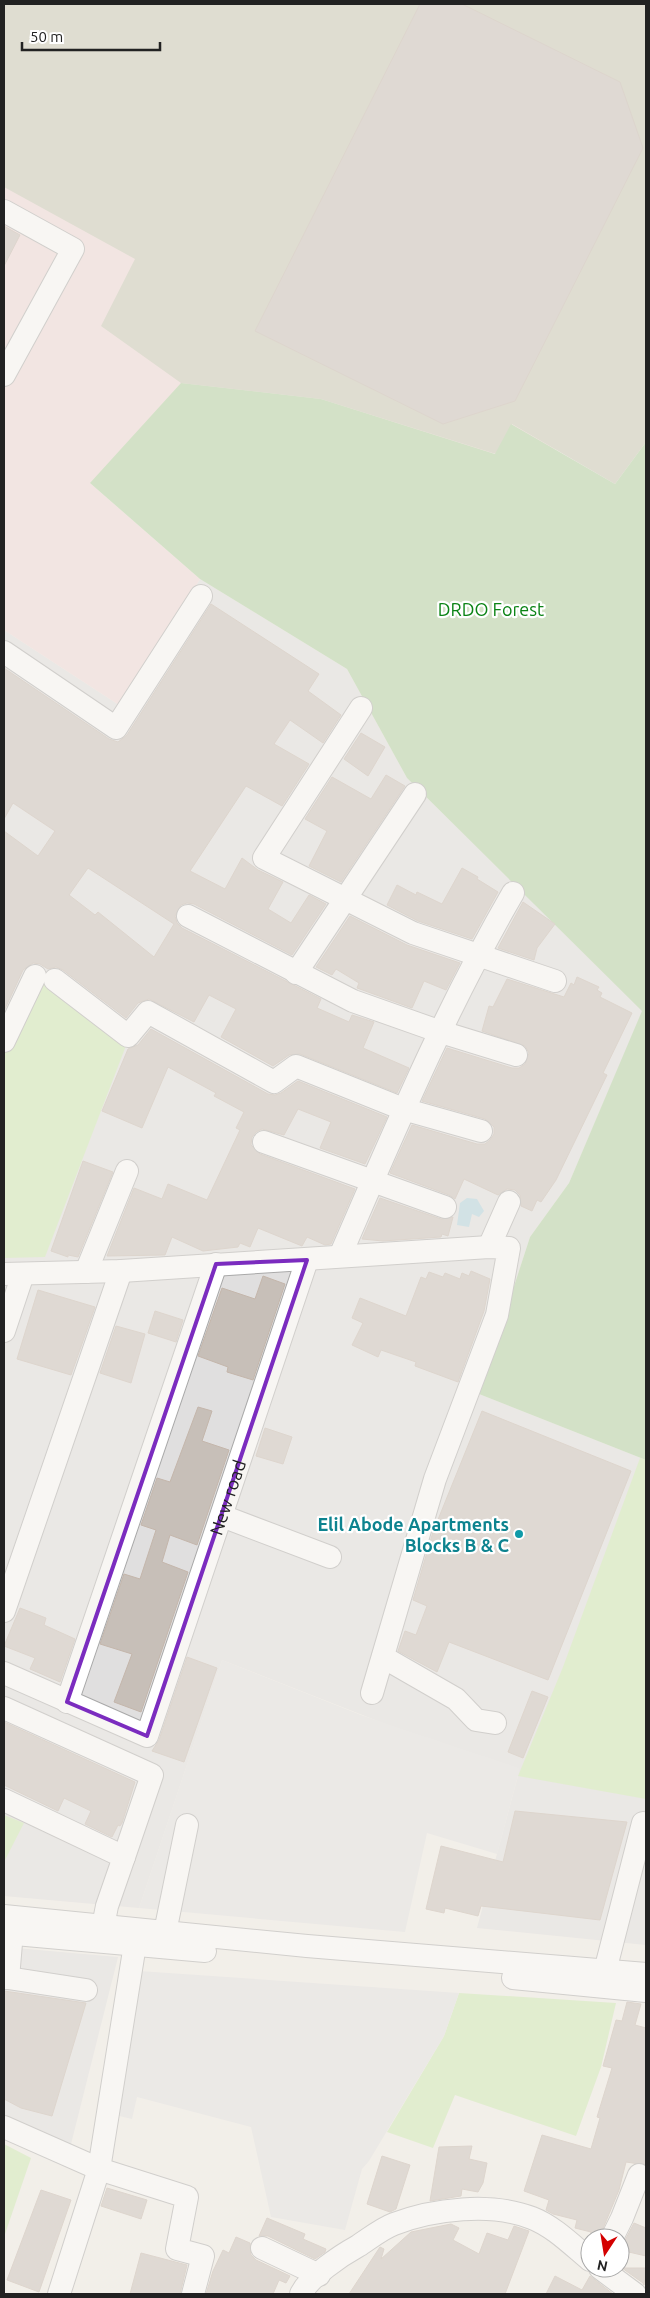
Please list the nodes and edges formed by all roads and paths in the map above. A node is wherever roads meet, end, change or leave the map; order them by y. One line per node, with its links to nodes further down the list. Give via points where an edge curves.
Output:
1 (4, 211): 2 (street, via 73,249)
2 (4, 375)
3 (201, 596): 4 (street, via 116,728)
4 (4, 652)
5 (361, 708): 8 (street, via 264,858)
6 (415, 794): 8 (street)
7 (513, 893): 10 (street)
8 (345, 900): 10 (street, via 413,934); 11 (street)
9 (188, 916): 11 (street)
10 (476, 956): 12 (street); 13 (street)
11 (296, 973): 13 (street, via 353,1001)
12 (555, 981)
13 (441, 1032): 15 (street); 16 (street)
14 (4, 1041): 16 (street, via 45,978 128,1036 148,1012 274,1082 296,1066)
15 (516, 1055)
16 (403, 1109): 17 (street); 20 (street)
17 (481, 1131)
18 (264, 1142): 20 (street)
19 (127, 1171): 28 (street)
20 (373, 1181): 22 (street); 24 (street)
21 (509, 1202): 23 (street)
22 (445, 1207)
23 (489, 1246): 24 (street); 34 (street, via 509,1248 497,1315 435,1479)
24 (340, 1256): 25 (street)
25 (307, 1260): 26 (street); 31 (street, New road)
26 (216, 1264): 27 (street); 37 (street)
27 (121, 1271): 28 (street); 33 (street)
28 (86, 1272): 29 (street)
29 (13, 1274): 30 (street)
30 (4, 1331)
31 (222, 1516): 32 (street); 37 (street, New road, via 147,1736)
32 (330, 1557)
33 (4, 1611)
34 (383, 1657): 36 (street); 39 (street, via 456,1699 476,1720)
35 (4, 1673): 37 (street)
36 (372, 1693)
37 (67, 1702)
38 (4, 1708): 43 (street, via 152,1775)
39 (495, 1723)
40 (4, 1800): 43 (street)
41 (643, 1823): 50 (street)
42 (187, 1825): 46 (street)
43 (124, 1857): 45 (street)
44 (8, 1925): 45 (street); 47 (street); 49 (street)
45 (103, 1926): 47 (street)
46 (165, 1932): 47 (street); 50 (street)
47 (137, 1937): 50 (street); 54 (street)
48 (646, 1974): 50 (street)
49 (6, 1978): 51 (street)
50 (604, 1979): 52 (street)
51 (86, 1990)
52 (646, 1991)
53 (4, 2127): 54 (street)
54 (99, 2169): 61 (street); 62 (street, via 187,2197 177,2249 203,2256)
55 (639, 2175): 56 (street)
56 (617, 2228)
57 (262, 2248): 59 (street)
58 (580, 2252): 59 (street, via 532,2218 496,2210 435,2212 392,2225 340,2256)
59 (319, 2274): 63 (street)
60 (613, 2278): 64 (street)
61 (59, 2294)
62 (193, 2294)
63 (300, 2294)
64 (635, 2294)

